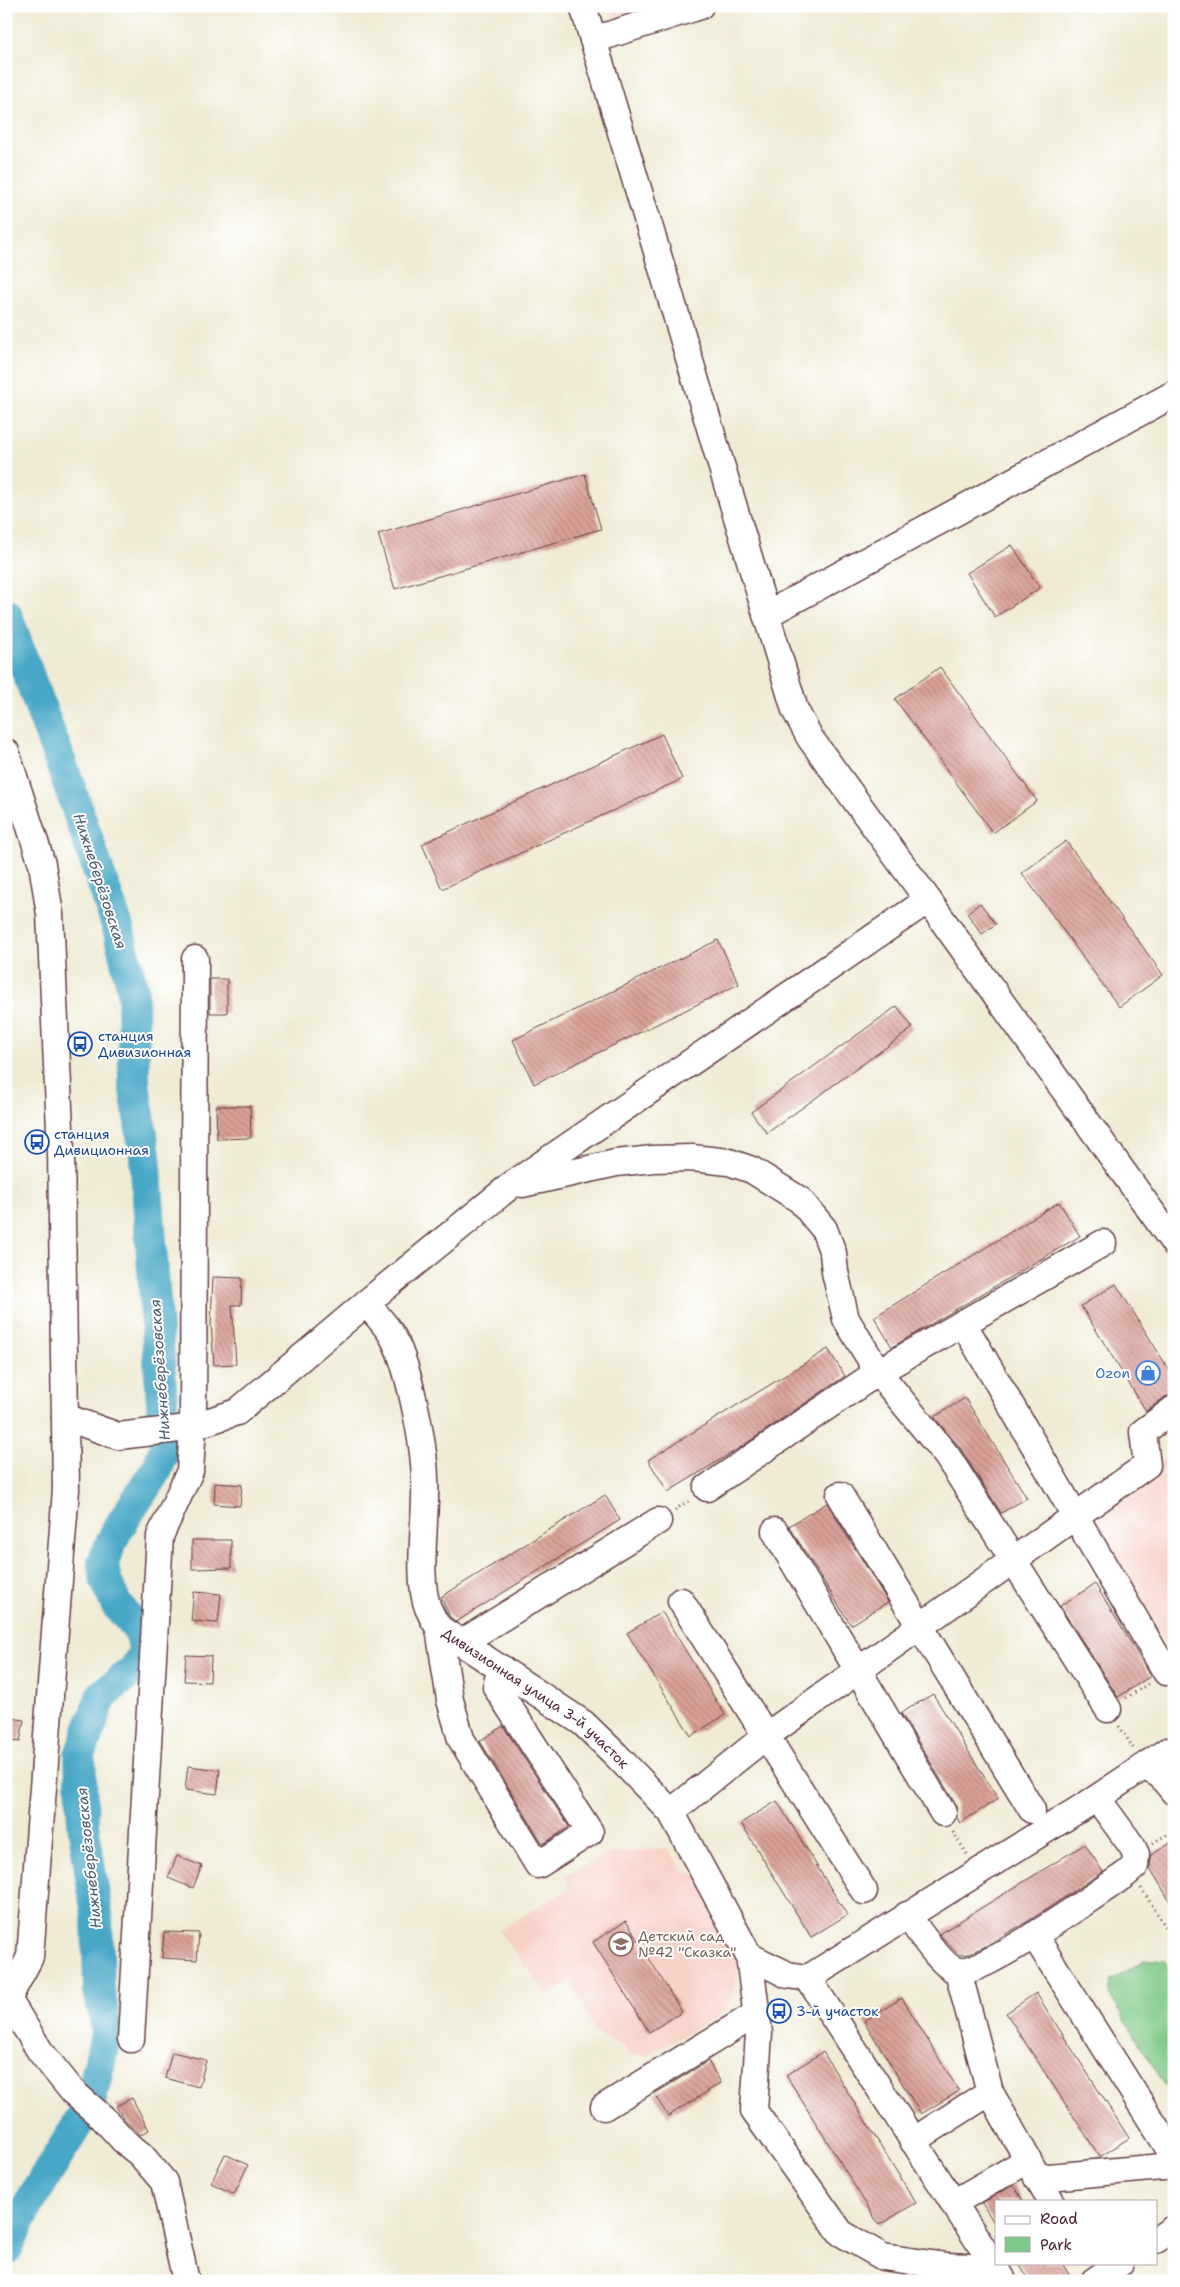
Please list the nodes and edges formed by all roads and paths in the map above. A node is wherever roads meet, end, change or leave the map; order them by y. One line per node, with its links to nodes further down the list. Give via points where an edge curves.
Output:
1 (584, 6): 3 (street)
2 (700, 6): 3 (street)
3 (593, 40): 5 (street)
4 (1174, 394): 5 (street)
5 (766, 615): 7 (street, via 795,710 810,738)
6 (6, 752): 16 (street, via 42,864 50,914 61,1151)
7 (928, 900): 9 (street); 11 (street)
8 (195, 959): 17 (street)
9 (510, 1186): 12 (street); 14 (street, via 616,1163 652,1159 692,1158 729,1162 752,1170 800,1200 824,1229 833,1253 846,1319)
10 (1103, 1243): 13 (street)
11 (1174, 1243)
12 (366, 1303): 17 (street, via 237,1412); 26 (street, Дивизионная улица 3-й участок, via 391,1333 407,1376 425,1478 425,1596)
13 (963, 1323): 14 (street); 20 (street)
14 (878, 1372): 18 (street); 23 (street, via 947,1456)
15 (1174, 1409): 20 (street, via 1143,1432 1147,1466)
16 (65, 1417): 17 (street, via 118,1436); 49 (street, via 66,1489 30,1957)
17 (193, 1426): 51 (street, via 190,1471 160,1536)
18 (706, 1488): 21 (path)
19 (840, 1495): 25 (street)
20 (1077, 1516): 23 (street); 30 (street)
21 (658, 1521): 27 (street)
22 (775, 1531): 29 (street)
23 (1014, 1560): 25 (street); 31 (street)
24 (681, 1602): 32 (street)
25 (920, 1627): 29 (street); 37 (street)
26 (439, 1628): 27 (street, Дивизионная улица 3-й участок); 28 (street, via 450,1700 461,1739 538,1865 590,1832 496,1687)
27 (461, 1643): 28 (street, Дивизионная улица 3-й участок)
28 (501, 1668): 38 (street, Дивизионная улица 3-й участок, via 590,1729)
29 (858, 1671): 32 (street); 39 (street)
30 (1166, 1672): 31 (path)
31 (1108, 1709): 34 (path)
32 (766, 1736): 38 (street); 42 (street)
33 (1174, 1750): 34 (street, via 1167,1750)
34 (1145, 1767): 35 (street, via 1160,1775); 36 (street)
35 (1174, 1792)
36 (1097, 1798): 40 (street, via 1136,1854 1135,1866); 41 (street)
37 (1032, 1810)
38 (671, 1812): 46 (street, Дивизионная улица 3-й участок)
39 (943, 1813): 41 (path)
40 (1130, 1870): 44 (street); 45 (path)
41 (977, 1872): 43 (street)
42 (864, 1891)
43 (907, 1915): 47 (street, via 943,1962); 48 (street)
44 (1034, 1935): 47 (street, via 973,1969); 55 (street, via 1168,2146)
45 (1174, 1940)
46 (749, 1956): 48 (street, via 788,1975); 50 (street)
47 (958, 1971): 52 (street)
48 (808, 1978): 54 (street)
49 (7, 2001): 64 (street, via 40,2051 73,2092 141,2155 164,2182)
50 (756, 2014): 53 (street); 62 (street, via 759,2033 754,2111 840,2233 883,2257)
51 (131, 2039)
52 (990, 2092): 54 (street); 56 (street)
53 (604, 2107)
54 (913, 2141): 58 (street)
55 (1174, 2165): 56 (street)
56 (1033, 2169): 57 (street); 58 (street)
57 (1051, 2200)
58 (953, 2203): 62 (street)
59 (1174, 2228): 60 (street)
60 (1158, 2239)
61 (1118, 2264): 63 (street)
62 (1000, 2274)
63 (1094, 2274)
64 (186, 2281)

